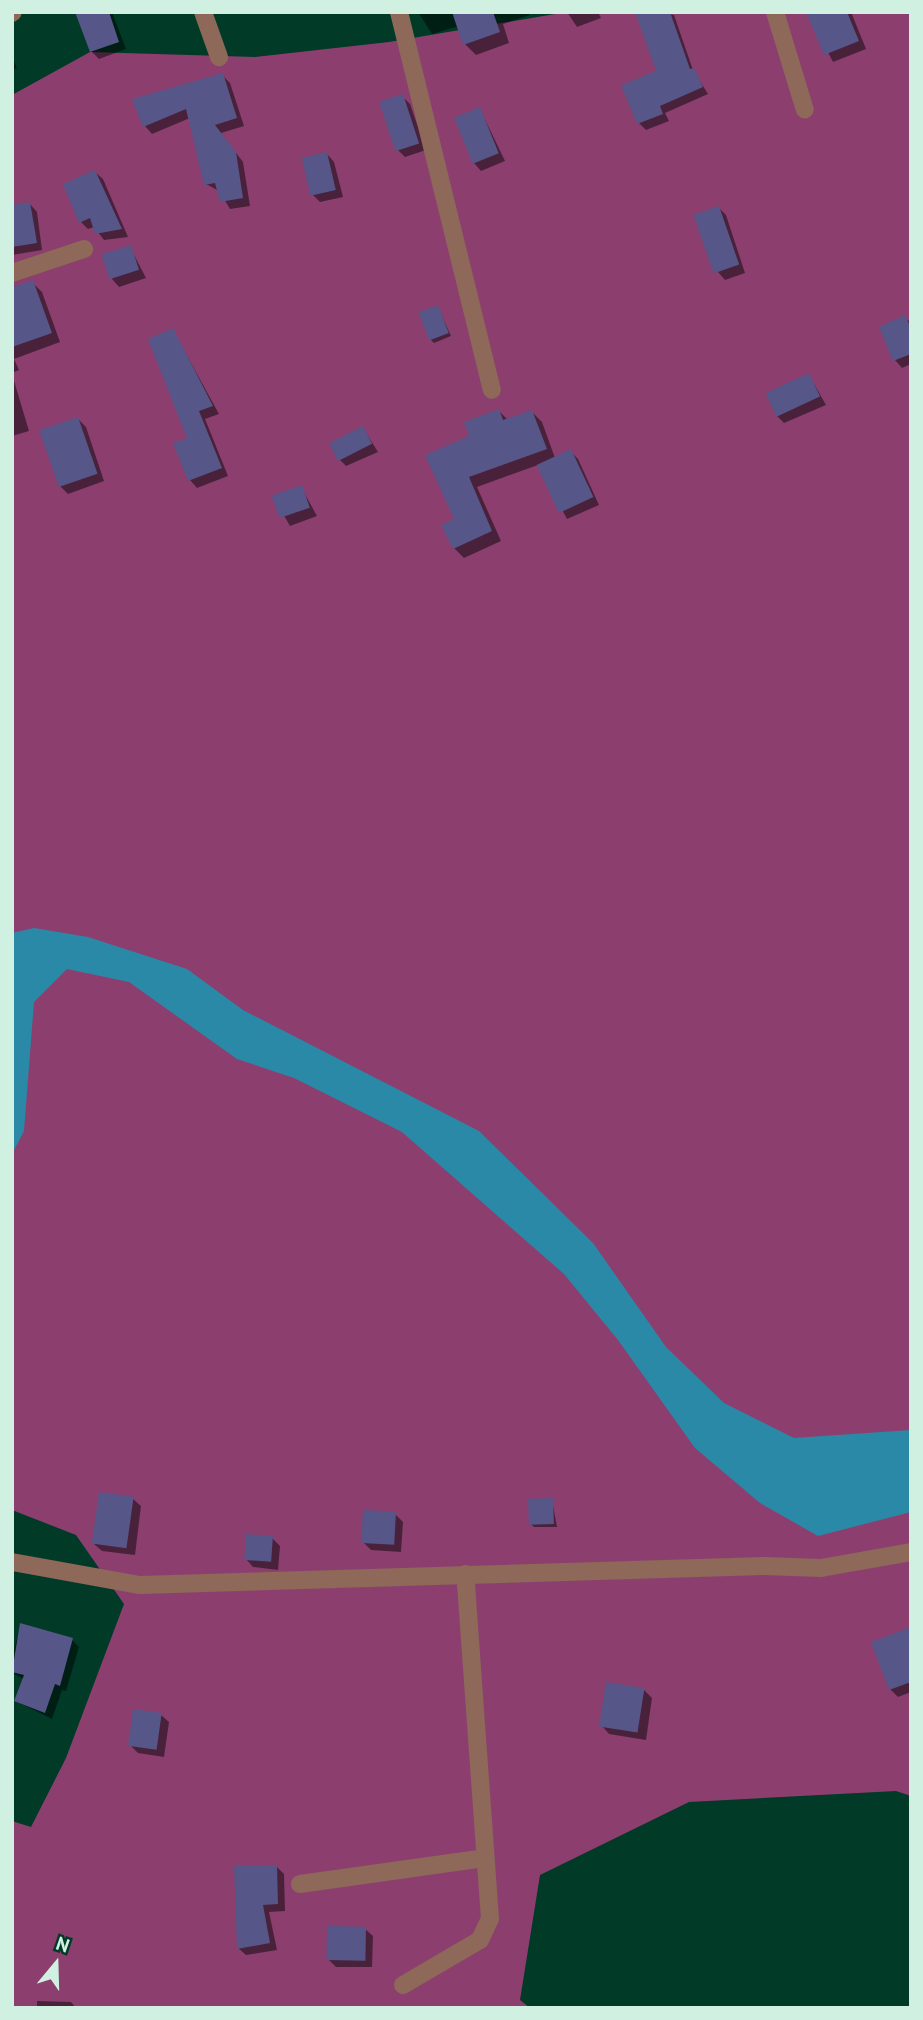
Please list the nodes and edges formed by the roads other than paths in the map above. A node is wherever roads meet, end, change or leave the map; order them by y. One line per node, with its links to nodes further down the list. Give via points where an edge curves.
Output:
1 (202, 12): 4 (street)
2 (399, 12): 8 (street)
3 (775, 12): 5 (street)
4 (219, 57)
5 (806, 110)
6 (84, 249): 7 (street)
7 (12, 273)
8 (492, 390)
9 (911, 1552): 11 (street, via 821,1568)
10 (12, 1562): 11 (street, via 140,1585)
11 (465, 1574): 12 (street)
12 (484, 1858): 13 (street); 14 (street, via 487,1930 480,1940)
13 (300, 1884)
14 (403, 1986)

